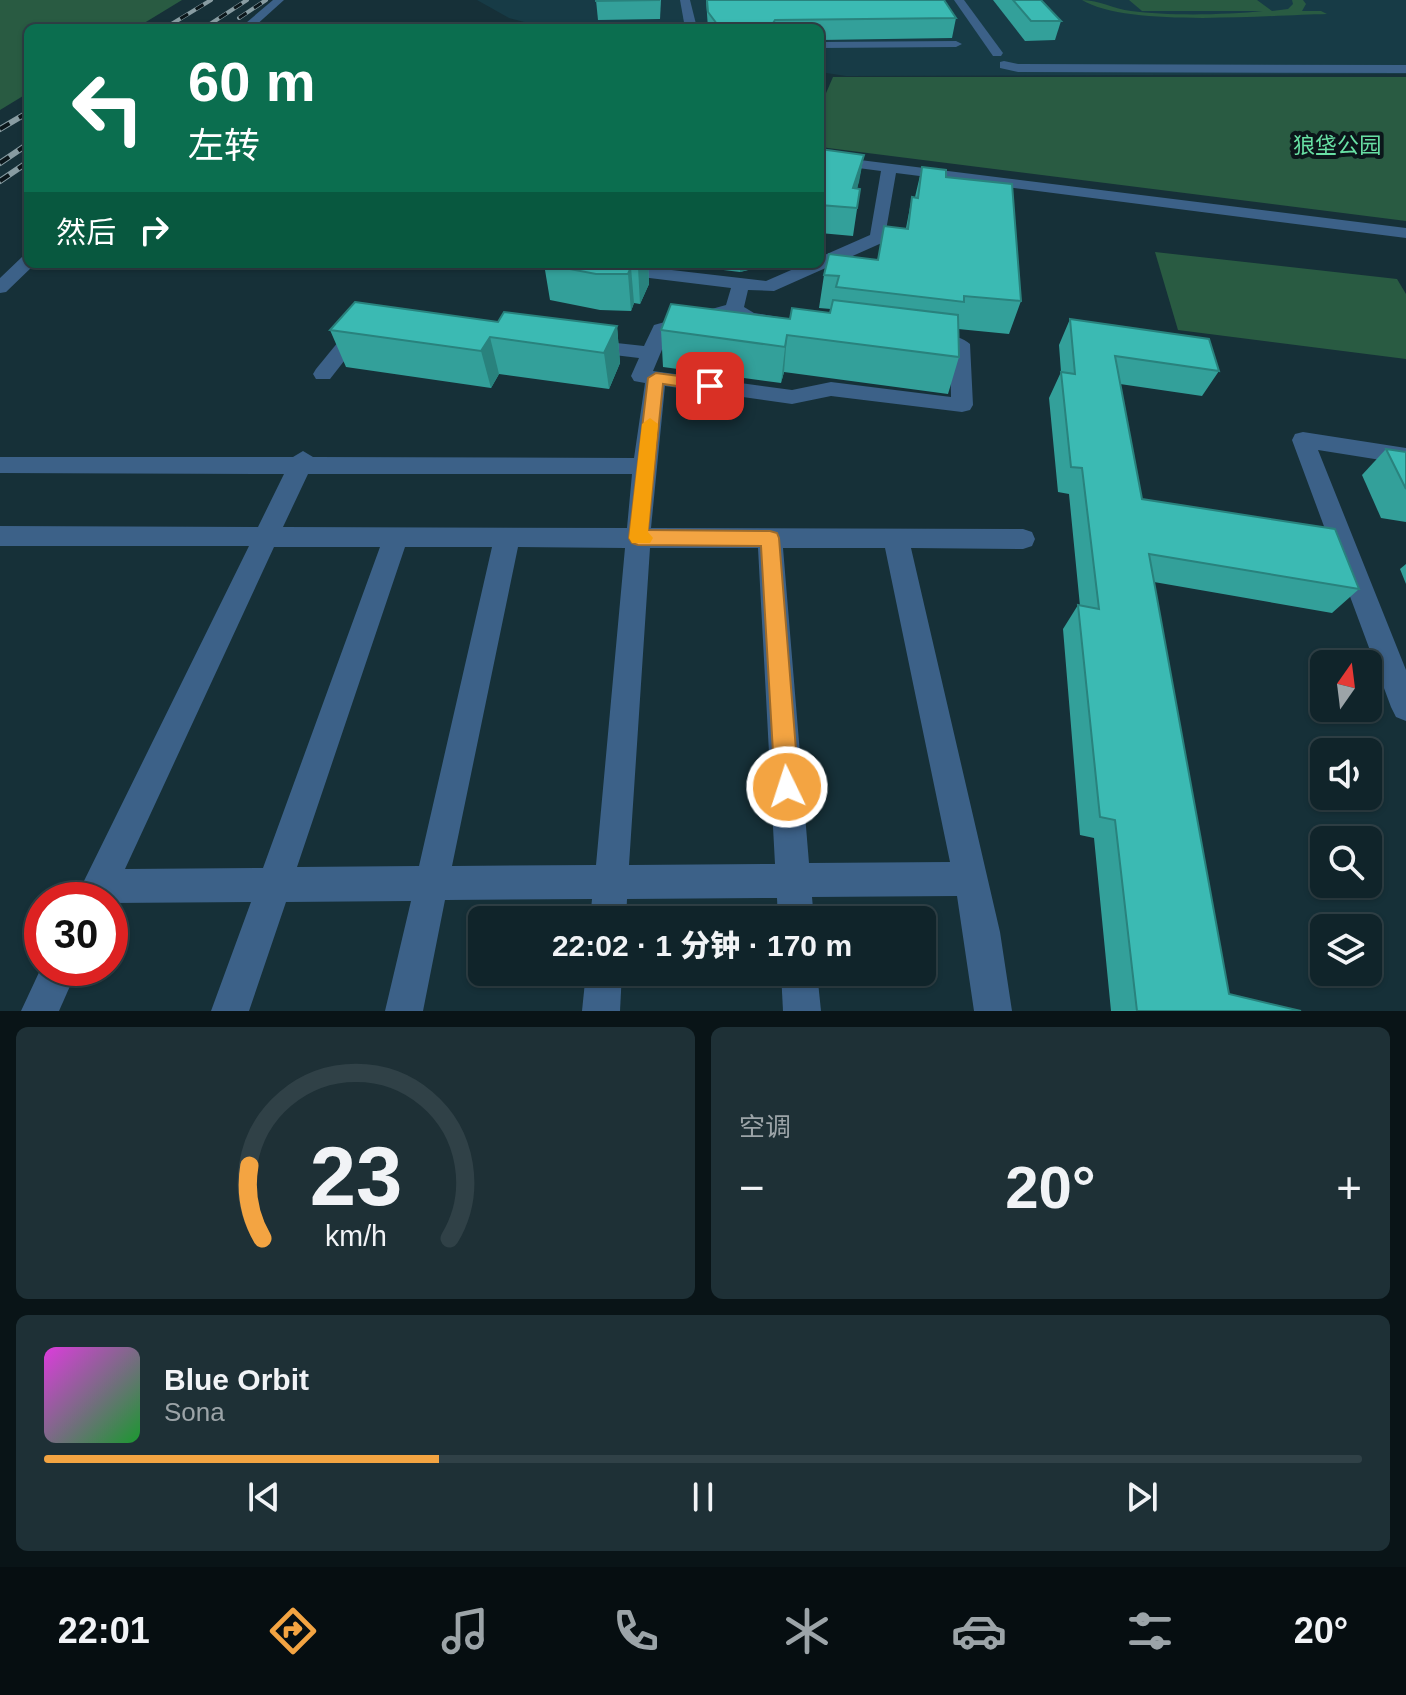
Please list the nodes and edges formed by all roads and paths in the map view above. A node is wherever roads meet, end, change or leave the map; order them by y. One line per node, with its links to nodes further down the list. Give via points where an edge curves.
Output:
1 (279, 0): 4 (street)
2 (685, 0): 5 (street)
3 (959, 0): 8 (street, via 1000,59 1018,68)
4 (251, 24)
5 (690, 24)
6 (956, 44): 7 (street)
7 (824, 45)
8 (1406, 69)
9 (824, 160): 10 (street)
10 (889, 168): 11 (street); 12 (street, via 878,238)
11 (1406, 233)
12 (824, 262)
13 (24, 265): 17 (street)
14 (609, 268): 16 (street)
15 (811, 268): 16 (street, via 768,287)
16 (741, 284): 18 (street)
17 (0, 288)
18 (734, 309): 19 (street, via 749,318); 23 (street, via 661,329)
19 (795, 323)
20 (376, 328): 24 (street, via 361,326)
21 (915, 338): 23 (street, via 960,344 962,405 831,389 792,397)
22 (563, 342): 23 (street)
23 (653, 366): 28 (street)
24 (323, 374)
25 (1406, 456): 37 (street, via 1303,440)
26 (301, 462): 27 (street); 28 (street); 30 (street)
27 (0, 465)
28 (644, 466): 33 (street)
29 (0, 536): 30 (street)
30 (266, 537): 31 (street); 40 (street)
31 (396, 537): 32 (street); 43 (street)
32 (507, 538): 33 (street); 42 (street)
33 (638, 538): 34 (street); 41 (street)
34 (770, 538): 35 (street); 39 (street)
35 (896, 539): 36 (street); 38 (street)
36 (1023, 539)
37 (1406, 707)
38 (970, 879): 39 (street); 55 (street)
39 (793, 881): 41 (street); 46 (street)
40 (101, 882)
41 (611, 882): 42 (street); 45 (street)
42 (432, 883): 43 (street); 52 (street)
43 (275, 884): 44 (street); 51 (street)
44 (128, 891)
45 (609, 906)
46 (795, 906)
47 (52, 986): 50 (street)
48 (603, 986): 53 (street)
49 (800, 986): 54 (street)
50 (40, 1011)
51 (230, 1011)
52 (404, 1011)
53 (601, 1011)
54 (802, 1011)
55 (993, 1011)

